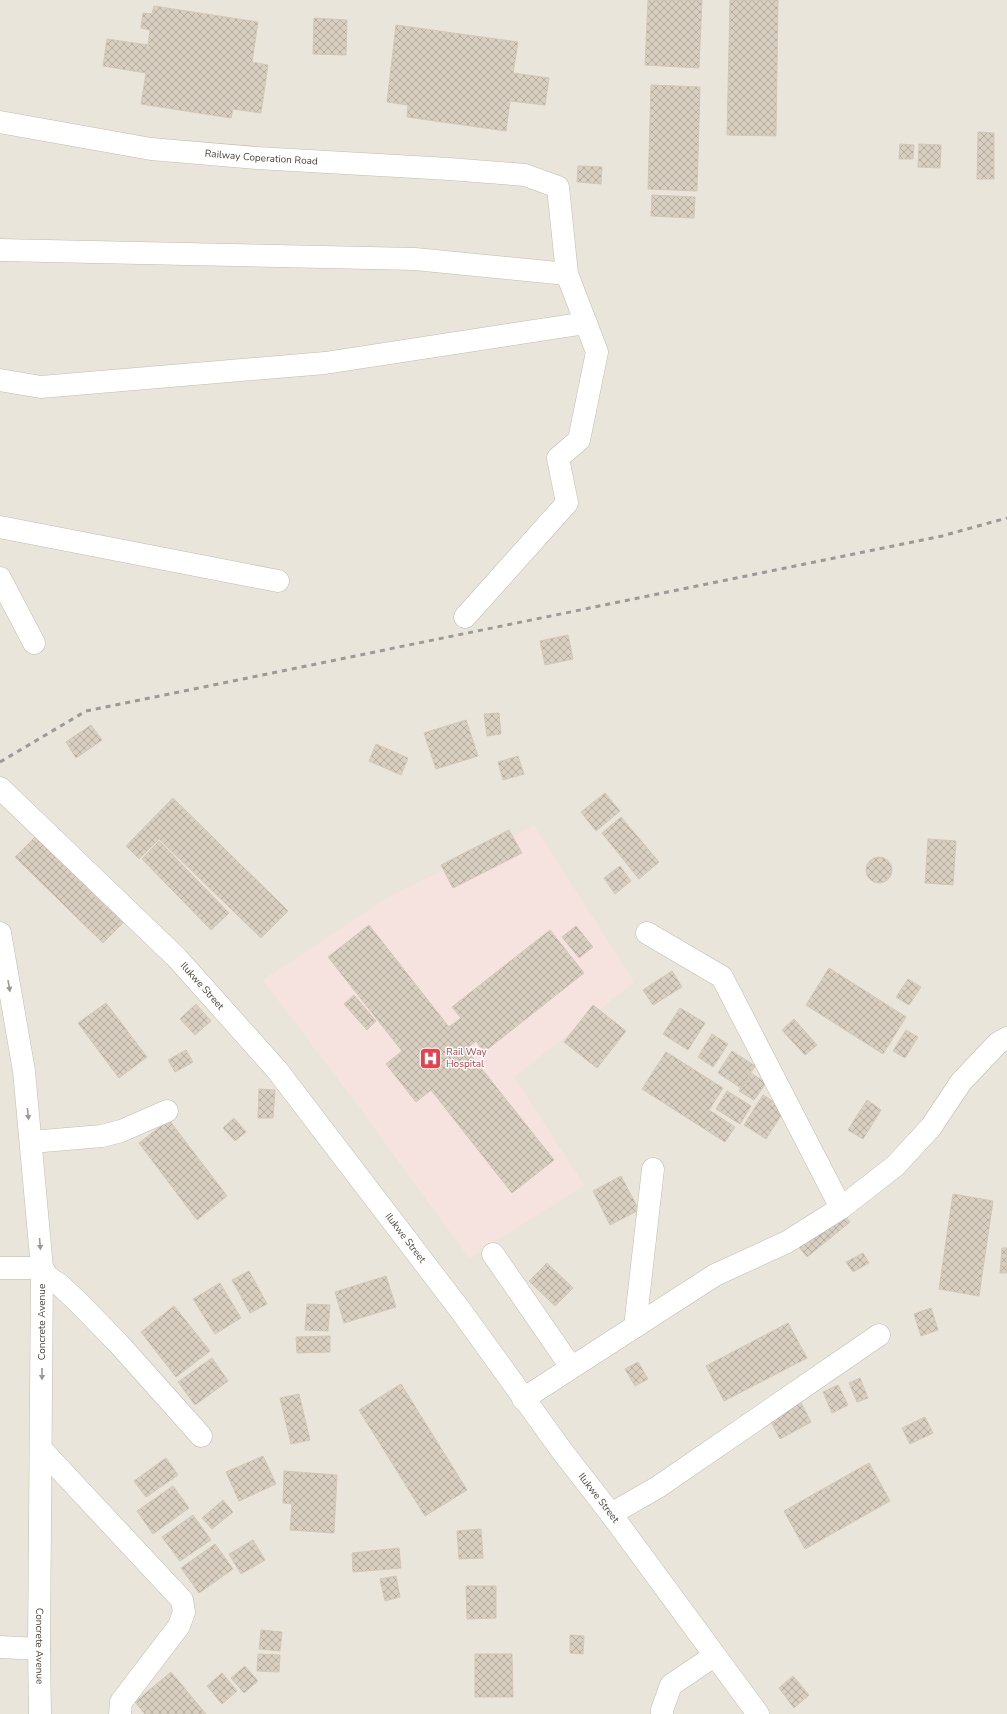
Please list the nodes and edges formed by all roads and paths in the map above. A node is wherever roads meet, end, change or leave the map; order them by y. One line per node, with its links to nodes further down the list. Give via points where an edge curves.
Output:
1 (0, 122): 3 (street, Railway Coperation Road, via 151,149 525,175 558,187)
2 (0, 250): 3 (street, via 415,259)
3 (567, 274): 4 (street)
4 (586, 323): 5 (street, via 325,363 41,387); 9 (street, via 597,352 579,440 558,458 566,504)
5 (0, 380)
6 (0, 527): 8 (street)
7 (0, 578): 10 (street)
8 (278, 581)
9 (465, 617)
10 (34, 643)
11 (5, 793): 25 (street, Ilukwe Street, via 177,958 277,1070 461,1311)
12 (648, 933): 18 (street, via 722,977)
13 (0, 934): 16 (street, Concrete Avenue, one-way to 16, via 24,1071)
14 (1007, 1038): 18 (street, via 998,1043 961,1082 931,1127 895,1166)
15 (167, 1111): 16 (street, via 121,1131 102,1136)
16 (31, 1142): 21 (street, Concrete Avenue, one-way to 21)
17 (653, 1169): 22 (street)
18 (841, 1208): 22 (street, via 786,1242 715,1276)
19 (493, 1254): 24 (street)
20 (0, 1268): 21 (street)
21 (42, 1268): 26 (street, via 48,1277 74,1298 118,1343); 27 (street, Concrete Avenue, one-way to 27)
22 (634, 1327): 24 (street)
23 (878, 1335): 28 (street, via 658,1487)
24 (571, 1368): 25 (street)
25 (523, 1399): 28 (street, Ilukwe Street)
26 (201, 1436)
27 (42, 1450): 30 (street, Concrete Avenue); 33 (street, via 182,1600 184,1612 179,1626 121,1702)
28 (611, 1514): 31 (street, Ilukwe Street)
29 (0, 1647): 30 (street)
30 (39, 1650): 32 (street, Concrete Avenue)
31 (714, 1656): 34 (street, via 671,1685); 35 (street, Ilukwe Street)
32 (40, 1714)
33 (120, 1714)
34 (662, 1714)
35 (758, 1714)

